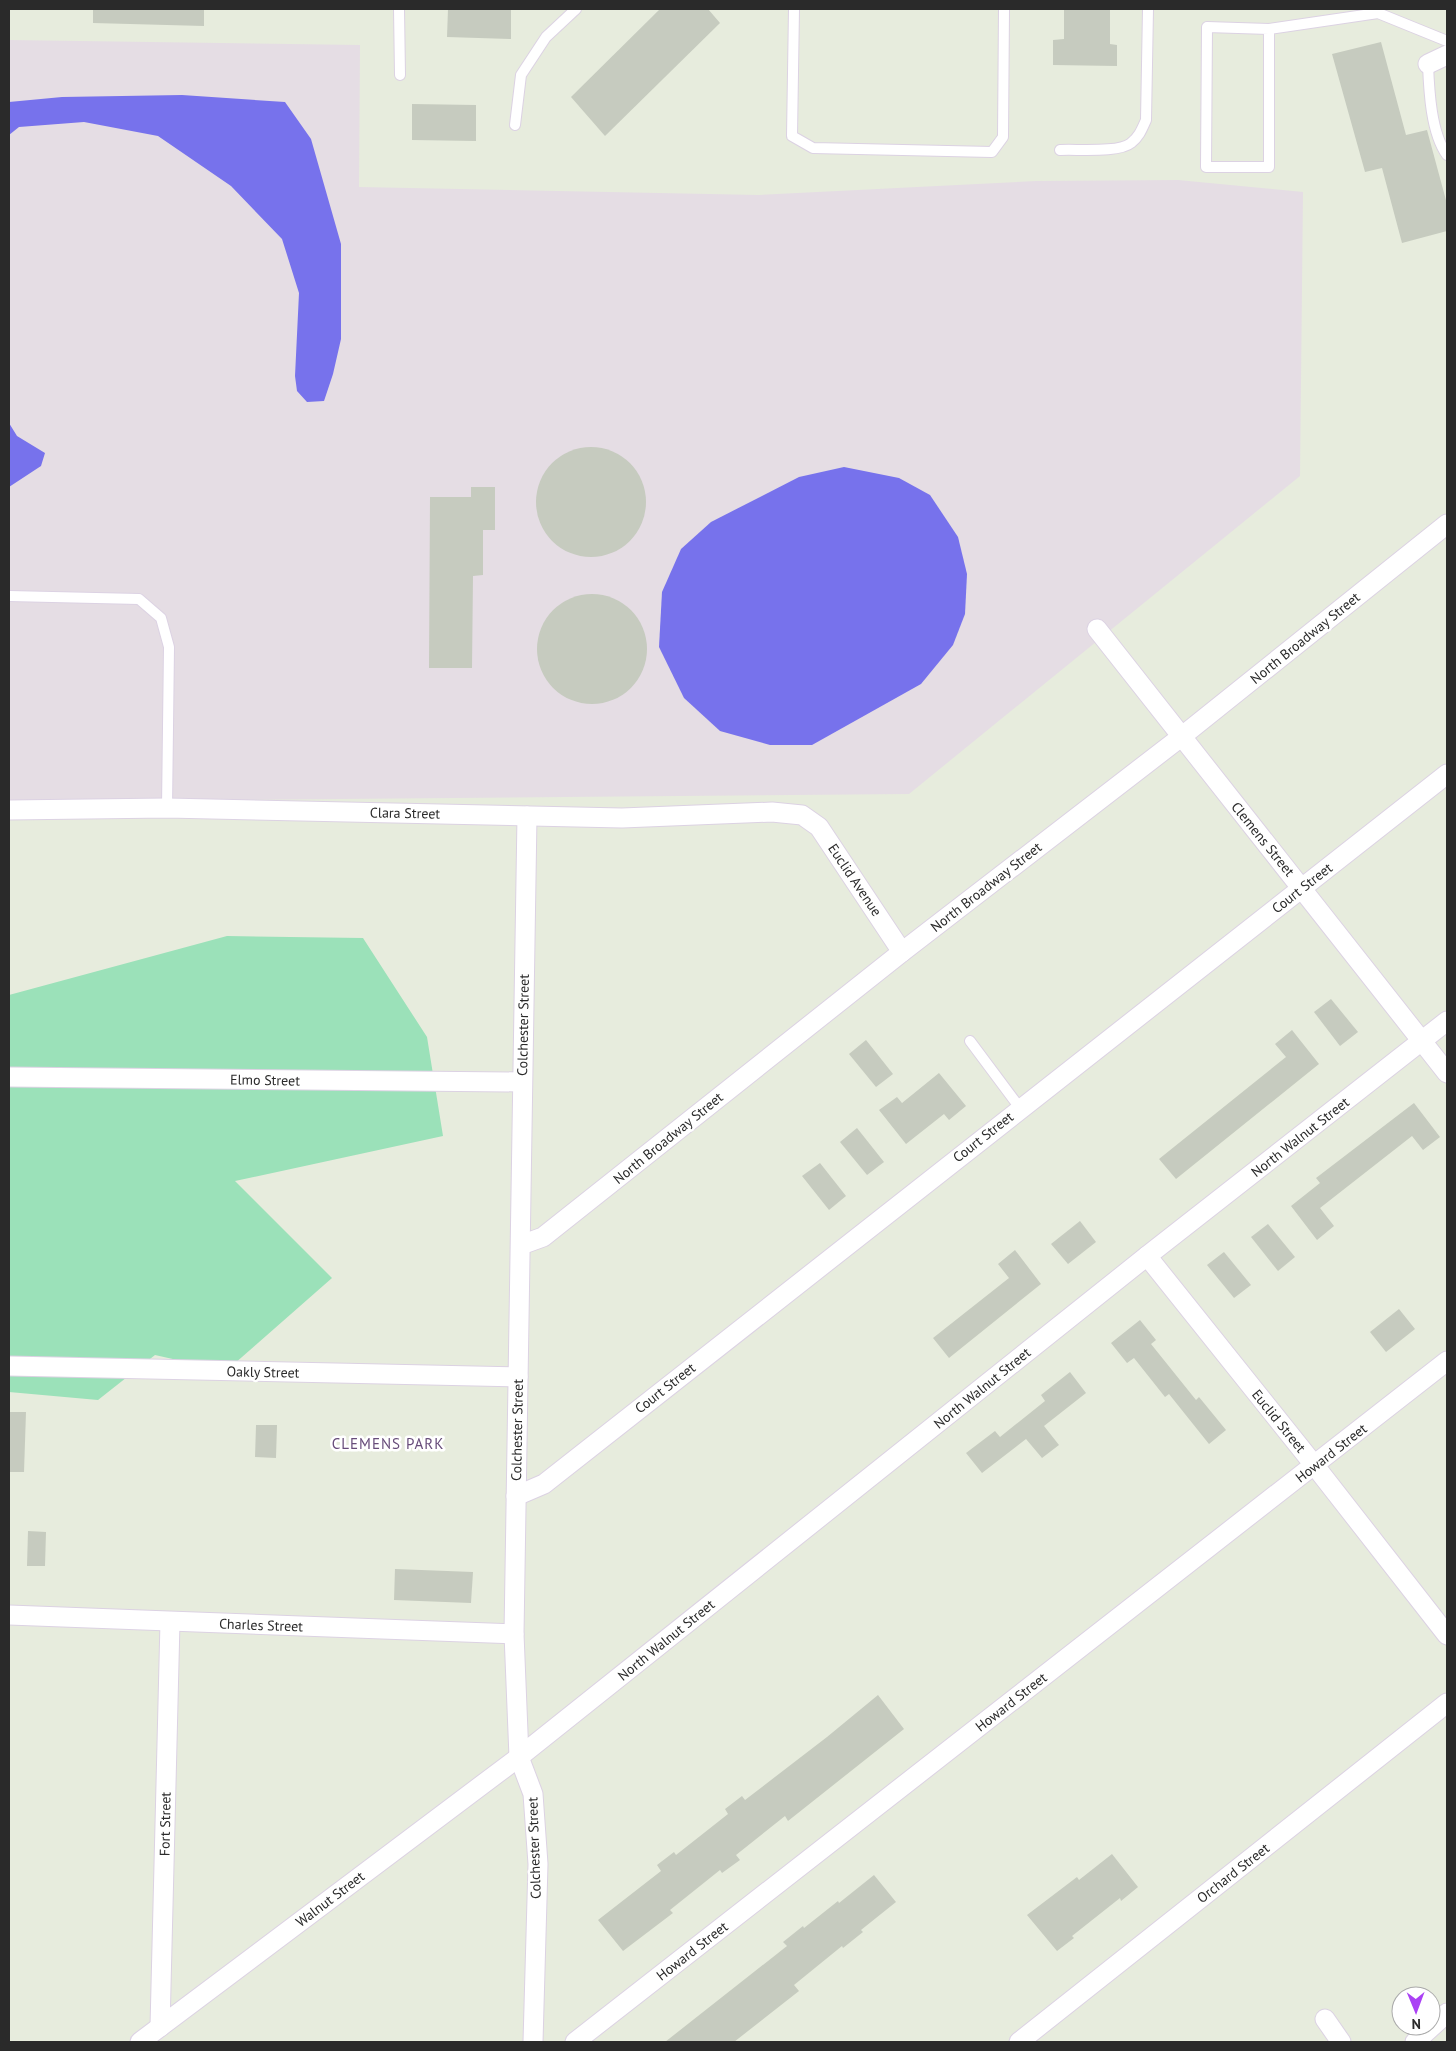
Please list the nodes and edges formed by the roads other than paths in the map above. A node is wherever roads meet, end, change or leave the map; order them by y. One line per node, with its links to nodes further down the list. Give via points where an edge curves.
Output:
1 (399, 9): 10 (lane)
2 (576, 9): 11 (lane, via 546,36 521,75)
3 (794, 9): 4 (lane, via 792,136 812,148 992,152 1003,137)
4 (1004, 9)
5 (1148, 9): 12 (lane, via 1146,120 1141,133 1130,145 1118,149)
6 (1270, 29): 6 (lane, via 1207,27 1206,167 1269,167); 7 (lane, via 1378,13)
7 (1447, 41)
8 (1447, 55): 9 (street)
9 (1428, 64): 13 (lane, via 1431,104 1440,146)
10 (400, 75)
11 (515, 125)
12 (1060, 150)
13 (1447, 155)
14 (1447, 524): 17 (street, North Broadway Street)
15 (9, 596): 19 (lane, via 139,599 161,618 169,647)
16 (1097, 629): 17 (street, Clemens Street)
17 (1181, 737): 23 (street, Clemens Street); 24 (street, North Broadway Street)
18 (1447, 774): 23 (street, Court Street)
19 (167, 808): 20 (street, Clara Street); 22 (street, Clara Street)
20 (9, 810)
21 (802, 815): 22 (street, Clara Street, via 772,812 622,818); 24 (street, Euclid Avenue, via 819,826)
22 (527, 816): 30 (street, Colchester Street)
23 (1302, 888): 27 (street, Clemens Street); 31 (street, Court Street)
24 (902, 952): 32 (street, North Broadway Street, via 543,1237)
25 (1447, 1021): 27 (street, North Walnut Street)
26 (970, 1041): 31 (lane)
27 (1422, 1041): 28 (street, Clemens Street); 33 (street, North Walnut Street)
28 (1447, 1073)
29 (9, 1077): 30 (street, Elmo Street)
30 (522, 1082): 32 (street, Colchester Street)
31 (1020, 1108): 38 (street, Court Street, via 544,1484)
32 (521, 1245): 36 (street, Colchester Street)
33 (1147, 1256): 37 (street, Euclid Street); 44 (street, North Walnut Street)
34 (1447, 1361): 37 (street, Howard Street)
35 (9, 1366): 36 (street, Oakly Street)
36 (518, 1377): 38 (street, Colchester Street)
37 (1315, 1466): 42 (street, Euclid Street); 50 (street, Howard Street)
38 (516, 1496): 41 (street, Colchester Street)
39 (9, 1615): 40 (street, Charles Street)
40 (170, 1622): 41 (street, Charles Street); 47 (street, Fort Street)
41 (514, 1634): 44 (street, Colchester Street)
42 (1447, 1635)
43 (1447, 1704): 51 (street, Orchard Street)
44 (519, 1757): 47 (street, Walnut Street); 49 (street, Colchester Street, via 533,1794 538,1864)
45 (1446, 2017): 53 (street)
46 (1325, 2019): 52 (street)
47 (160, 2027): 48 (street, Walnut Street)
48 (140, 2042)
49 (533, 2042)
50 (575, 2042)
51 (1019, 2042)
52 (1341, 2042)
53 (1415, 2042)

